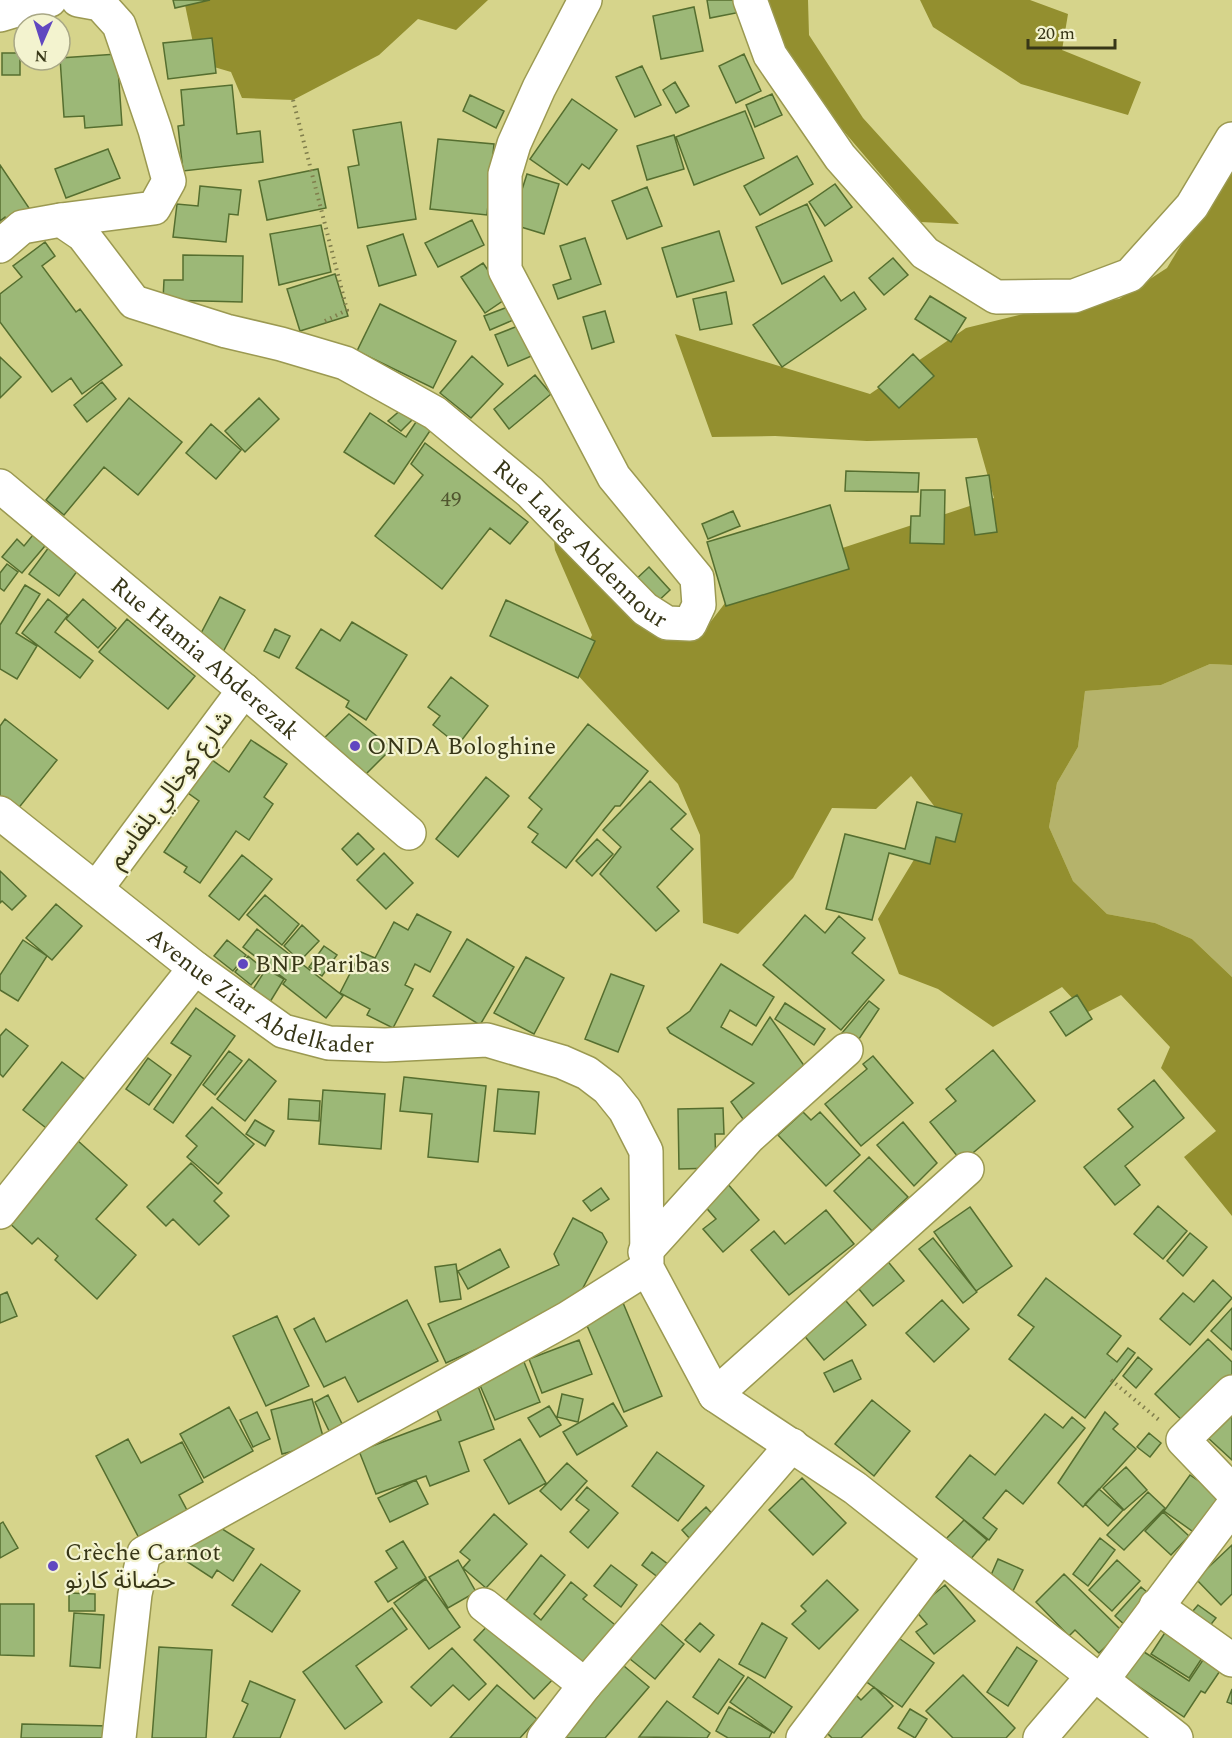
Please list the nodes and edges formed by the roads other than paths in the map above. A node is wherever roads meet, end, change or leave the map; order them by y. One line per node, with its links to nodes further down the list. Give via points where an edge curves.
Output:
1 (50, 0): 5 (street)
2 (78, 0): 7 (street, via 100,4 119,25 169,181 154,208)
3 (585, 0): 7 (street, Rue Laleg Abdennour, via 539,88 505,174 505,270 614,477 697,578 699,605 690,624 667,623 645,609 530,492 435,412 345,363 134,302 82,235)
4 (750, 0): 6 (street, via 770,55 840,157 925,253 996,297 1074,296 1130,275 1192,206)
5 (0, 15)
6 (1232, 138)
7 (61, 220): 8 (street, via 22,227)
8 (0, 246)
9 (0, 486): 10 (street, Rue Hamia Abderezak)
10 (244, 690): 12 (street, Rue Hamia Abderezak); 13 (street, شارع كوخالي بلقاسم)
11 (0, 813): 13 (street, Avenue Ziar Abdelkader)
12 (409, 833)
13 (96, 888): 14 (street, Avenue Ziar Abdelkader)
14 (195, 968): 17 (street); 18 (street, Avenue Ziar Abdelkader, via 283,1031 329,1043 385,1045 487,1040 587,1073 608,1089 625,1110 646,1151)
15 (846, 1050): 18 (street, via 749,1137)
16 (967, 1169): 20 (street)
17 (0, 1212)
18 (646, 1260): 20 (street); 30 (street, via 568,1318 144,1553 135,1594)
19 (1232, 1392): 22 (street, via 1183,1440)
20 (716, 1395): 21 (street)
21 (792, 1445): 24 (street, via 855,1488); 29 (street)
22 (1232, 1491)
23 (1232, 1507): 26 (street)
24 (941, 1556): 28 (street); 32 (street)
25 (484, 1605): 29 (street)
26 (1156, 1606): 27 (street); 28 (street)
27 (1232, 1660)
28 (1097, 1678): 33 (street); 34 (street)
29 (585, 1685): 31 (street)
30 (118, 1738)
31 (544, 1738)
32 (803, 1738)
33 (1040, 1738)
34 (1176, 1738)

